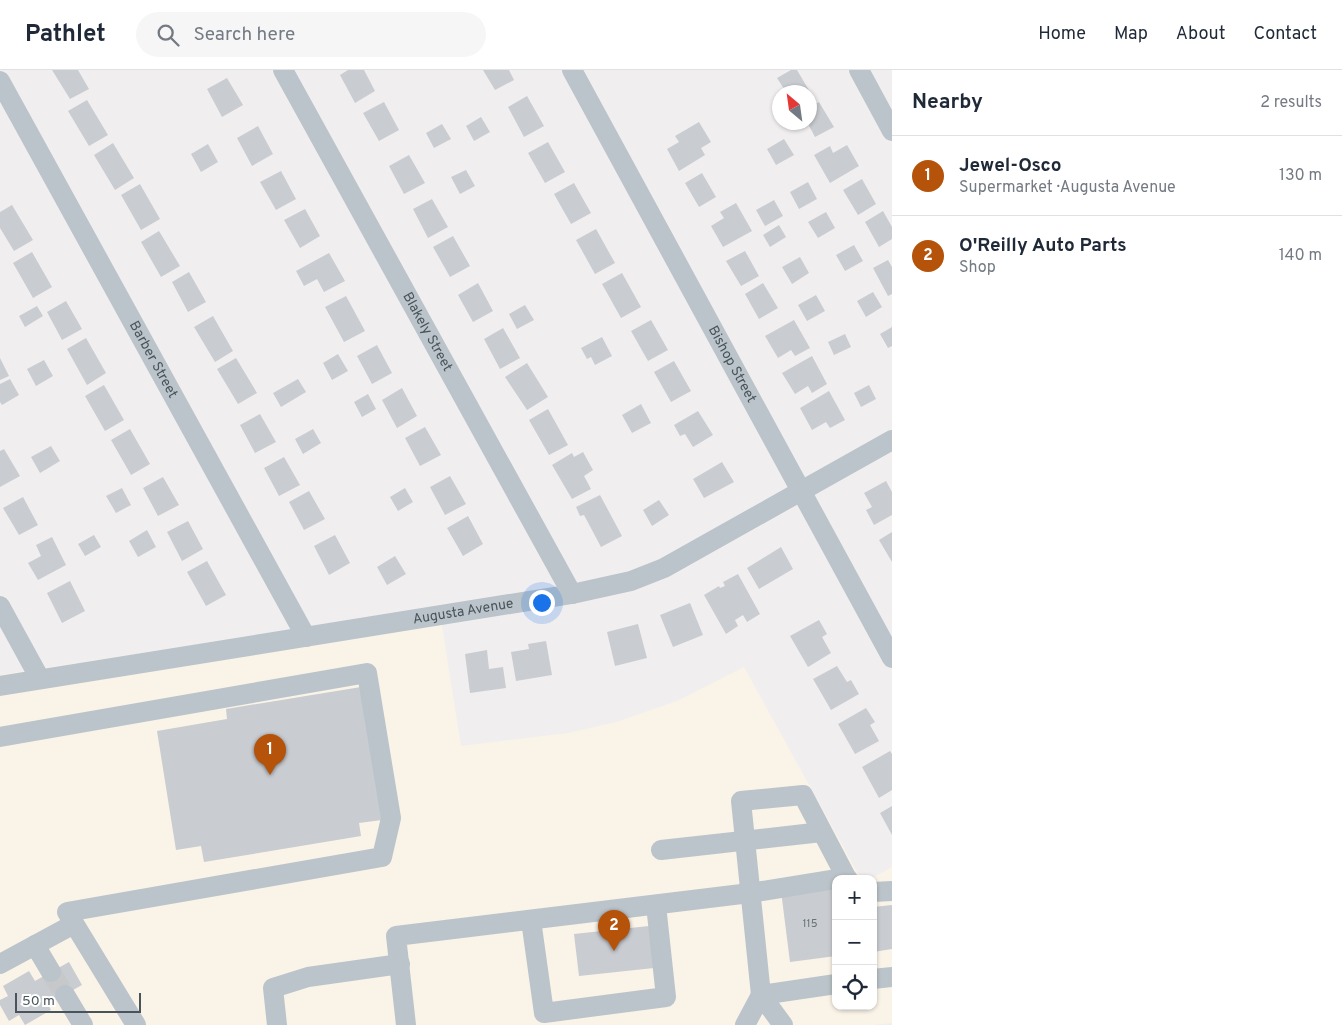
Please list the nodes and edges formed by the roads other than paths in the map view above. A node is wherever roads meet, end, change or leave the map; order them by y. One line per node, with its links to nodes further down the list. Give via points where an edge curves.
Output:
1 (283, 70): 8 (street, Blakely Street)
2 (572, 70): 7 (street, Bishop Street)
3 (859, 70): 5 (street)
4 (0, 81): 10 (street, Barber Street)
5 (892, 131)
6 (892, 440): 7 (street, Augusta Avenue)
7 (801, 491): 8 (street, Augusta Avenue, via 664,568 631,581); 11 (street, Bishop Street)
8 (572, 594): 10 (street, Augusta Avenue)
9 (0, 606): 12 (street)
10 (306, 637): 12 (street, Augusta Avenue)
11 (892, 658)
12 (40, 679): 13 (street, Augusta Avenue)
13 (0, 686)
14 (0, 737): 25 (street, via 367,673 391,818 382,857 66,912)
15 (822, 832): 16 (street); 16 (street, via 803,795 741,801); 18 (street)
16 (745, 840): 17 (street); 22 (street)
17 (661, 850)
18 (841, 875)
19 (832, 880): 22 (street)
20 (877, 892): 21 (street)
21 (892, 892)
22 (750, 893): 23 (street); 33 (street)
23 (656, 904): 24 (street); 24 (street, via 666,998 544,1013)
24 (531, 920): 28 (street, via 396,936)
25 (74, 924): 26 (street); 36 (street)
26 (35, 945): 27 (street); 29 (street)
27 (0, 964)
28 (400, 964): 37 (street, via 308,977 273,988); 38 (street)
29 (51, 972)
30 (892, 977): 31 (street)
31 (877, 979)
32 (832, 985): 33 (street)
33 (760, 994): 39 (street); 40 (street)
34 (65, 995): 35 (street)
35 (83, 1025)
36 (136, 1025)
37 (277, 1025)
38 (406, 1025)
39 (745, 1025)
40 (783, 1025)

